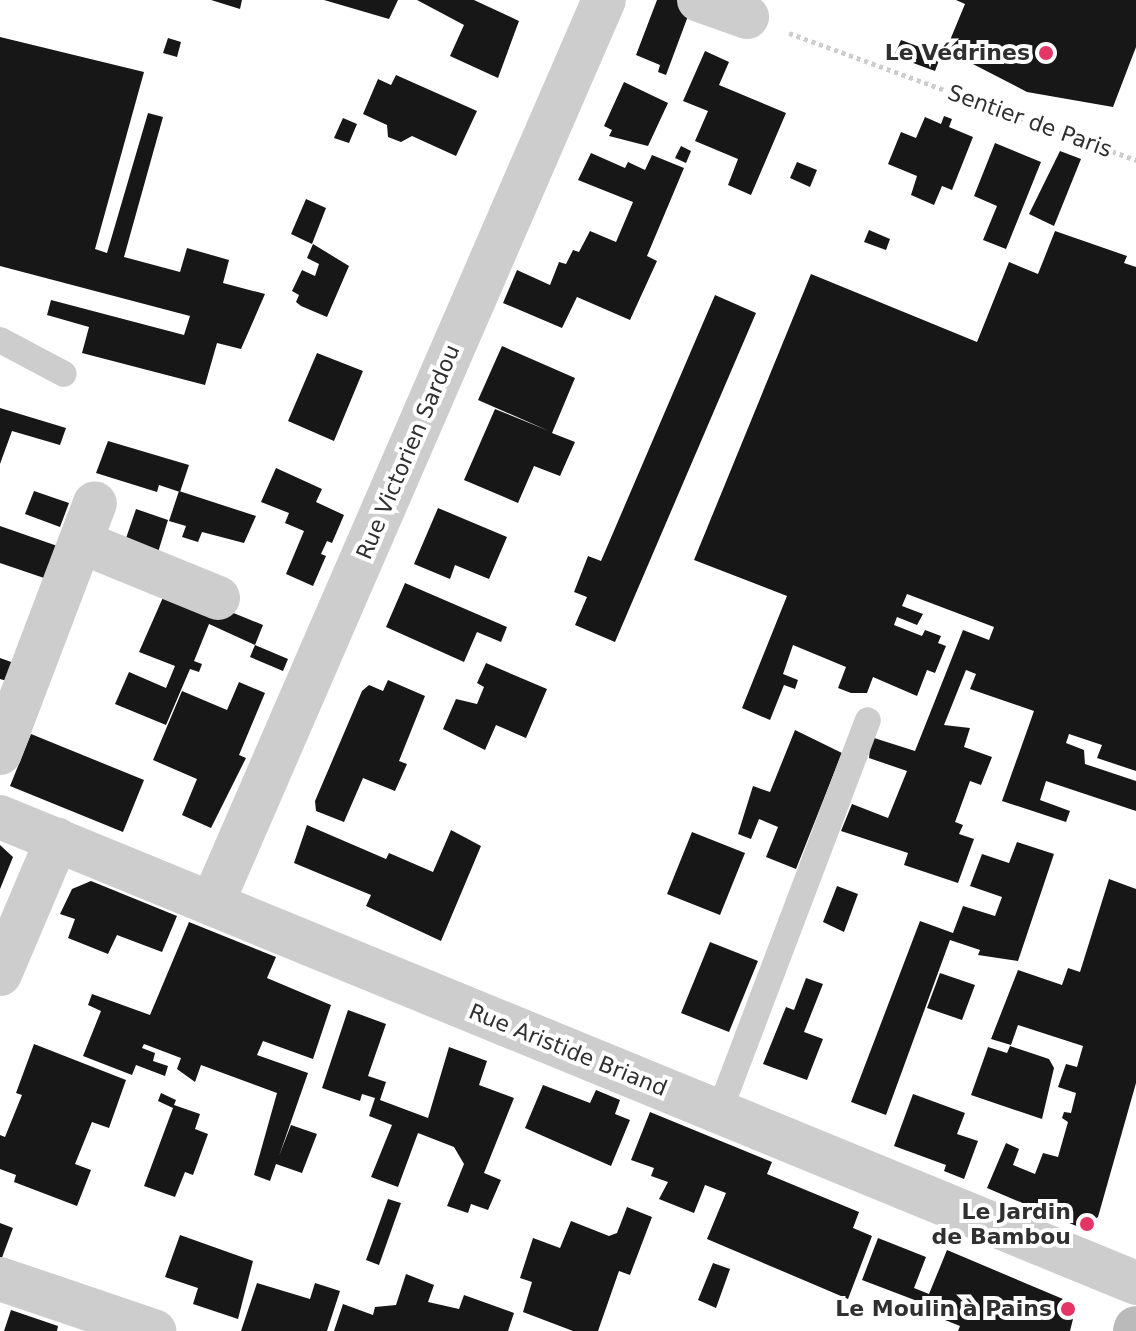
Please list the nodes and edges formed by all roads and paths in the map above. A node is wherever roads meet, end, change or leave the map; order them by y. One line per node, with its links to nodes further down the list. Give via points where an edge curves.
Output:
1 (604, 0): 12 (street, Rue Victorien Sardou)
2 (699, 0): 3 (street)
3 (747, 17): 4 (path, Sentier de Paris)
4 (1136, 160)
5 (0, 340): 6 (lane)
6 (64, 374)
7 (218, 598): 9 (street, via 88,522)
8 (868, 720): 14 (lane)
9 (0, 753)
10 (0, 817): 11 (street, Rue Aristide Briand)
11 (57, 840): 12 (street, Rue Aristide Briand); 13 (street)
12 (212, 904): 14 (street, Rue Aristide Briand)
13 (0, 974)
14 (719, 1112): 16 (street, Rue Aristide Briand)
15 (0, 1279): 17 (street)
16 (1136, 1283)
17 (154, 1331)

